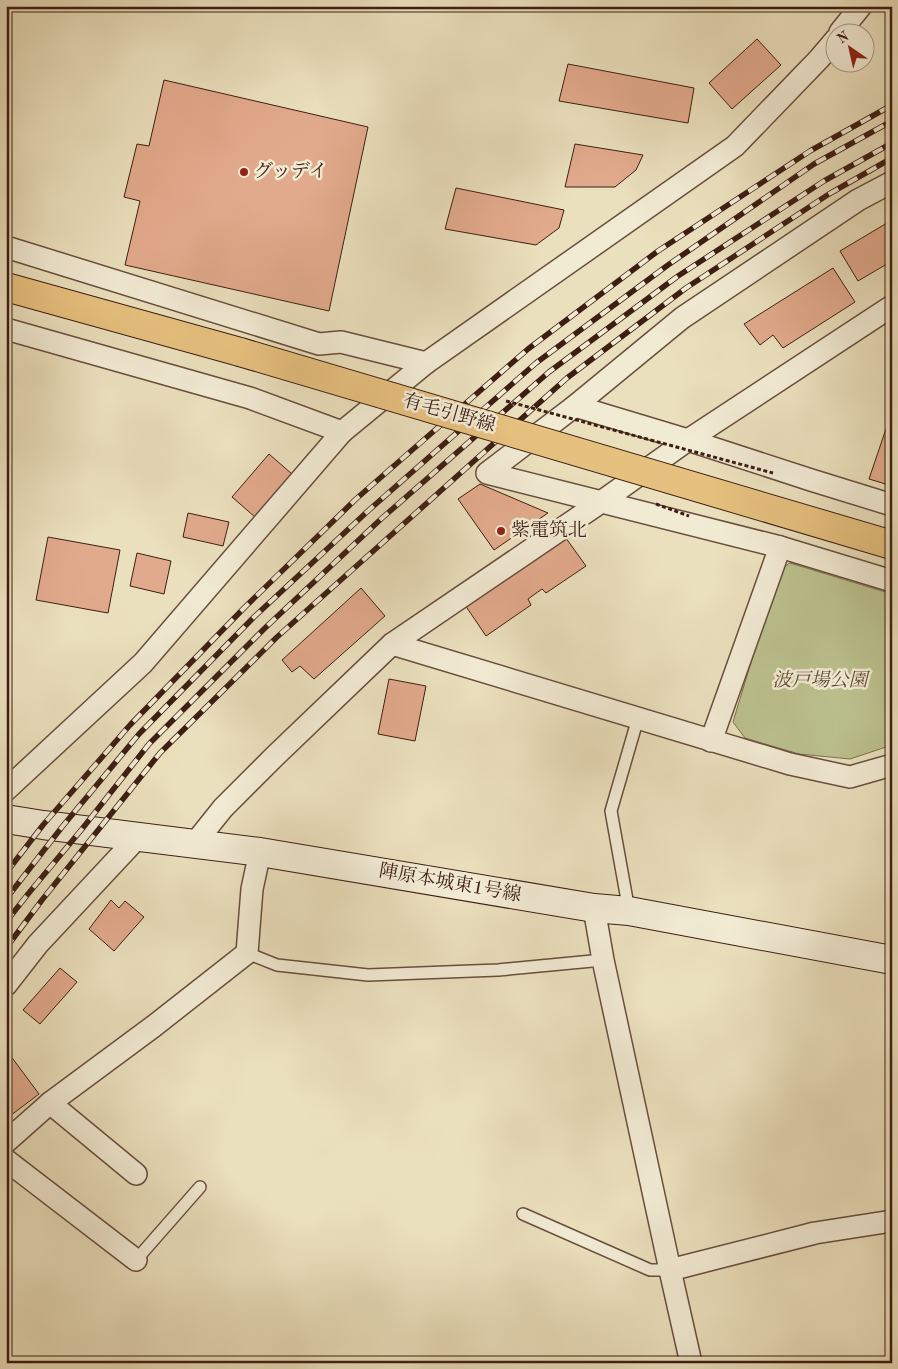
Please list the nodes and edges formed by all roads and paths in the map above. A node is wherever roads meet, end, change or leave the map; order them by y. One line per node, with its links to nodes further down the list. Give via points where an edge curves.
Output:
1 (861, 6): 2 (street)
2 (848, 22)
3 (826, 51): 9 (street, via 735,146)
4 (892, 182): 11 (street, via 858,200 682,318)
5 (6, 247): 9 (street, via 319,344 341,342)
6 (6, 287): 17 (main road, 有毛引野線, bridge, via 240,352)
7 (892, 306): 13 (street)
8 (6, 329): 12 (street, via 250,398)
9 (426, 363): 12 (street)
10 (505, 401): 14 (path, bridge)
11 (575, 406): 13 (street); 15 (street, via 487,474)
12 (342, 432): 24 (street, via 143,663)
13 (688, 440): 15 (street); 16 (street)
14 (773, 473)
15 (601, 502): 18 (street); 20 (street)
16 (892, 505)
17 (892, 545)
18 (780, 546): 19 (street); 22 (street)
19 (892, 581)
20 (392, 644): 21 (street); 27 (street, via 223,808)
21 (638, 718): 22 (street); 30 (lane, via 611,810)
22 (711, 741): 23 (street, via 850,777)
23 (892, 765)
24 (6, 790)
25 (6, 819): 26 (street, 陣原本城東1号線)
26 (138, 837): 27 (street, 陣原本城東1号線); 34 (street, via 38,944)
27 (195, 843): 28 (street, 陣原本城東1号線)
28 (260, 852): 29 (street, 陣原本城東1号線); 31 (street, via 252,889)
29 (594, 908): 30 (street, 陣原本城東1号線); 32 (street)
30 (629, 911): 33 (street, 陣原本城東1号線)
31 (247, 953): 32 (lane, via 277,965 368,975 498,970); 35 (street)
32 (603, 960): 43 (street)
33 (892, 960)
34 (6, 985)
35 (50, 1103): 36 (street); 38 (street)
36 (6, 1142)
37 (6, 1160): 42 (street)
38 (136, 1174)
39 (200, 1187): 42 (lane)
40 (523, 1214): 43 (lane, via 650,1270)
41 (892, 1221): 43 (street, via 815,1233)
42 (136, 1260)
43 (670, 1270): 44 (street)
44 (691, 1363)

